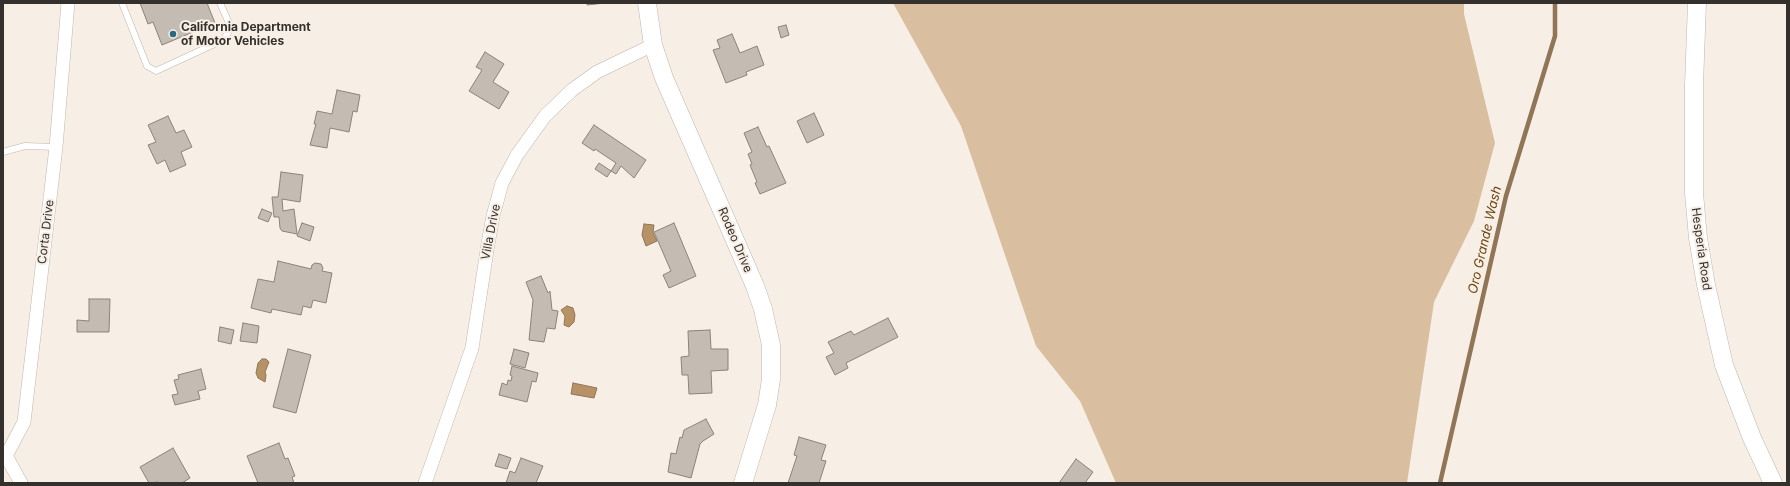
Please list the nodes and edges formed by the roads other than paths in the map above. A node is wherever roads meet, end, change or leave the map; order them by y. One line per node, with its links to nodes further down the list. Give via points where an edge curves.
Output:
1 (68, 3): 7 (street, Corta Drive)
2 (122, 3): 3 (lane, via 147,66 156,71 224,40 229,23)
3 (220, 3)
4 (647, 3): 6 (street, Rodeo Drive)
5 (1697, 3): 13 (street, Hesperia Road, via 1694,193 1698,238 1724,366)
6 (653, 45): 11 (street, Villa Drive, via 597,72 572,90 545,116 517,155 502,183 493,216 472,348); 12 (street, Rodeo Drive, via 664,78 755,286 771,345 771,379 767,405)
7 (56, 147): 8 (lane, via 25,146); 9 (street, Corta Drive, via 24,422)
8 (3, 152)
9 (5, 455): 10 (street)
10 (21, 483)
11 (425, 483)
12 (743, 483)
13 (1773, 483)

